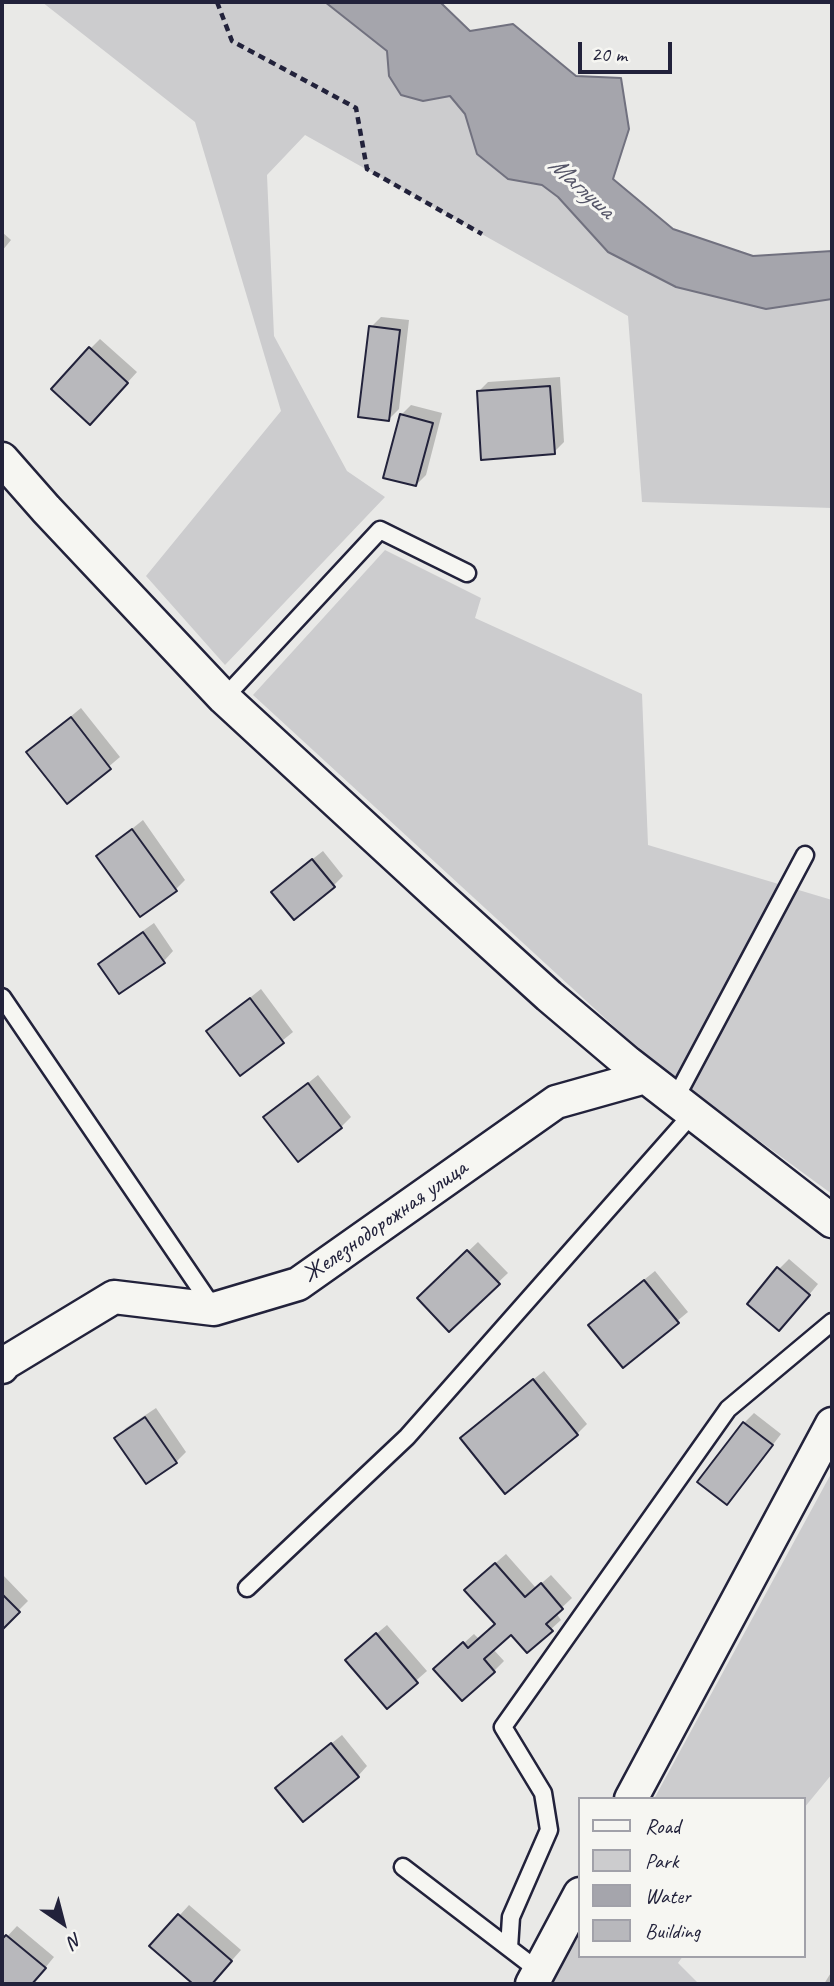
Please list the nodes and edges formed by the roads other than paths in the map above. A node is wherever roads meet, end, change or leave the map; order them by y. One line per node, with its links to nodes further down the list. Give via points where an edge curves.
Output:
1 (2, 459): 3 (street)
2 (467, 573): 3 (lane, via 380,530)
3 (224, 698): 6 (street, via 539,987)
4 (805, 855): 7 (lane)
5 (2, 997): 9 (lane)
6 (645, 1077): 7 (street); 9 (street, Железнодорожная улица, via 556,1102 298,1284)
7 (684, 1107): 8 (street); 13 (lane, via 407,1437)
8 (832, 1221)
9 (214, 1309): 11 (street, Железнодорожная улица, via 114,1297)
10 (832, 1322): 17 (lane, via 728,1409 503,1727 543,1793 549,1830 512,1917)
11 (2, 1367)
12 (832, 1424): 14 (street)
13 (247, 1588)
14 (633, 1797)
15 (403, 1867): 17 (lane)
16 (578, 1898): 18 (street)
17 (509, 1948): 18 (lane)
18 (536, 1978)

